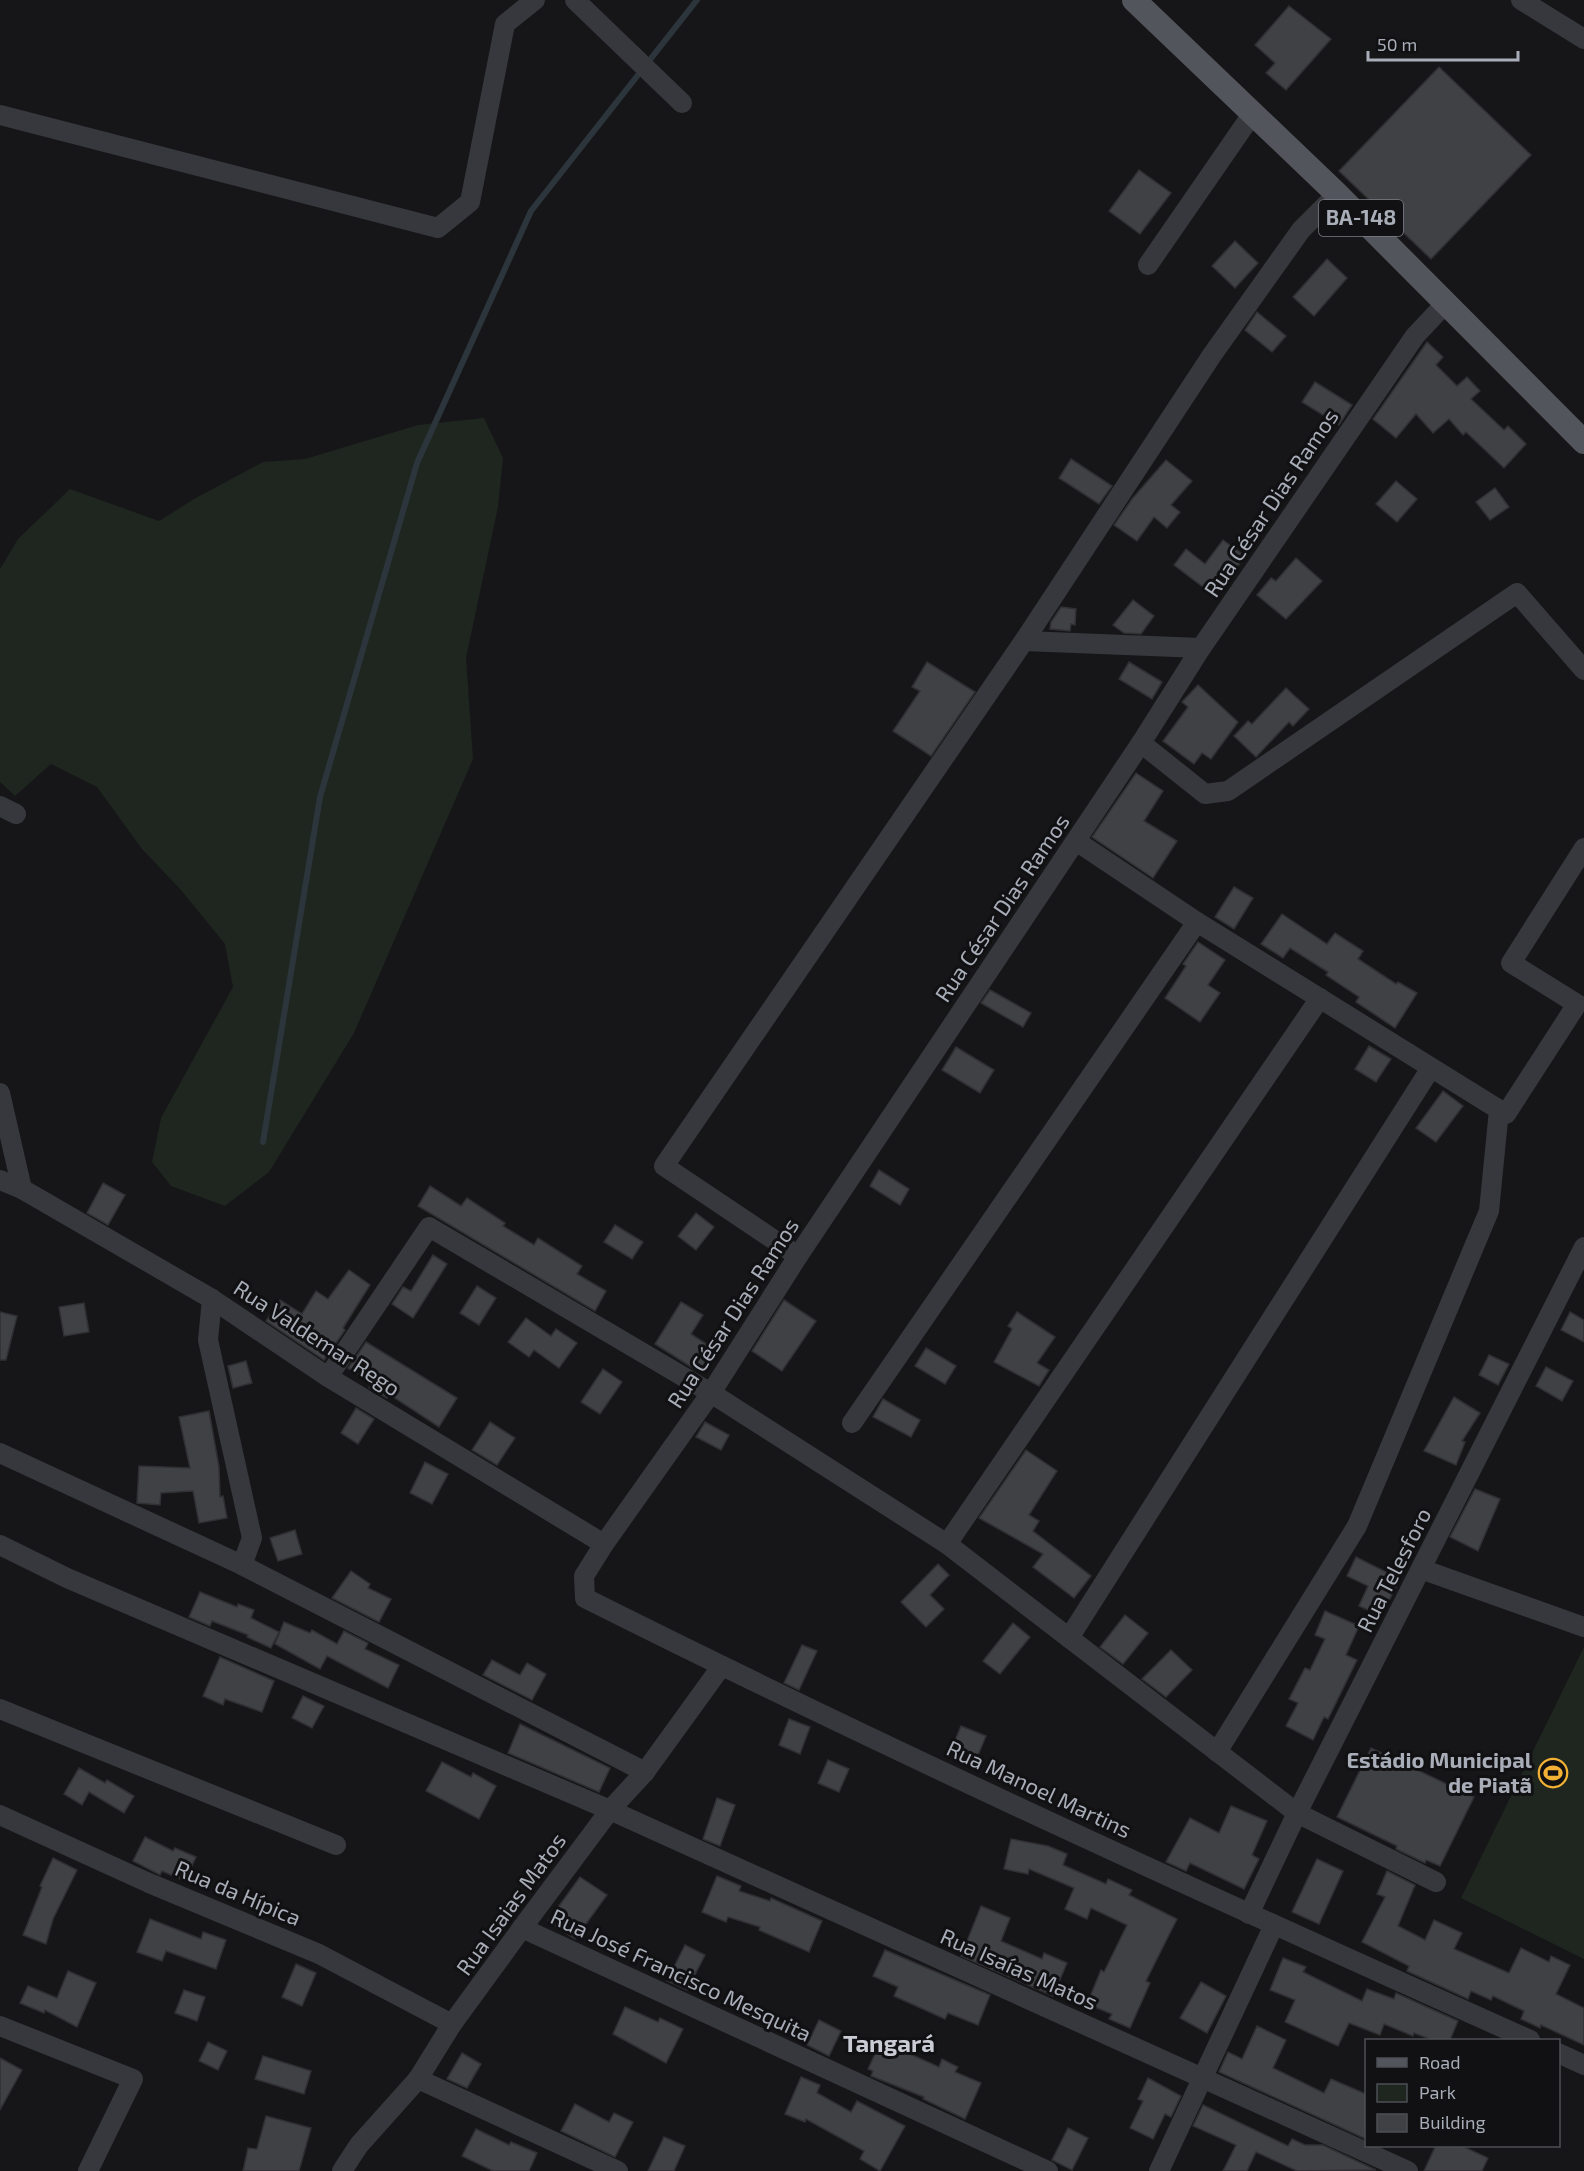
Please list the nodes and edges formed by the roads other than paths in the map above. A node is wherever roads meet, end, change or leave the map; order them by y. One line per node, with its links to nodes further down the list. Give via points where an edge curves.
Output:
1 (535, 0): 8 (street, via 505,24 470,202 438,228)
2 (575, 0): 6 (street)
3 (1134, 0): 7 (main road, BA-148)
4 (1521, 0): 5 (street)
5 (1584, 39)
6 (682, 103)
7 (1253, 113): 9 (main road, BA-148); 10 (street)
8 (0, 115)
9 (1337, 194): 11 (main road, BA-148); 13 (street, via 1301,230 1219,346)
10 (1148, 266)
11 (1446, 303): 12 (main road, BA-148); 14 (street, Rua César Dias Ramos, via 1415,336)
12 (1584, 442)
13 (1024, 641): 14 (street); 27 (street, via 664,1166)
14 (1201, 648): 16 (street, Rua César Dias Ramos)
15 (1584, 670): 16 (street, via 1517,593 1228,791 1205,794)
16 (1141, 743): 17 (street, Rua César Dias Ramos)
17 (1076, 841): 19 (street); 27 (street, Rua César Dias Ramos)
18 (1584, 848): 23 (street, via 1511,963 1577,1004 1506,1114)
19 (1197, 922): 20 (street); 31 (street)
20 (1320, 998): 23 (street); 34 (street)
21 (1429, 1071): 39 (street)
22 (0, 1093): 25 (street)
23 (1500, 1110): 42 (street, via 1489,1211 1357,1526)
24 (0, 1180): 25 (street, Rua Valdemar Rego)
25 (22, 1190): 28 (street, Rua Valdemar Rego)
26 (1584, 1247): 37 (street, Rua Telesforo)
27 (798, 1256): 30 (street, Rua César Dias Ramos)
28 (212, 1299): 29 (street, Rua Valdemar Rego); 36 (street, via 208,1340 252,1538)
29 (328, 1377): 30 (street, via 429,1227); 33 (street, Rua Valdemar Rego)
30 (711, 1393): 33 (street, Rua César Dias Ramos); 34 (street)
31 (852, 1423)
32 (0, 1453): 36 (street)
33 (604, 1544): 40 (street, Rua Manoel Martins, via 584,1576 585,1598)
34 (947, 1544): 39 (street)
35 (0, 1545): 44 (street, Rua Isaías Matos, via 67,1578)
36 (242, 1565): 43 (street)
37 (1421, 1569): 38 (street); 45 (street, Rua Telesforo)
38 (1584, 1627)
39 (1069, 1638): 42 (street)
40 (721, 1667): 43 (street, Rua Isaias Matos); 49 (street, Rua Manoel Martins)
41 (0, 1709): 47 (street)
42 (1217, 1752): 45 (street)
43 (645, 1772): 44 (street, Rua Isaias Matos)
44 (610, 1810): 51 (street, Rua Isaias Matos); 57 (street, Rua Isaías Matos)
45 (1296, 1813): 48 (street); 49 (street, Rua Telesforo)
46 (0, 1815): 52 (street, Rua da Hípica, via 319,1954)
47 (336, 1845)
48 (1436, 1882)
49 (1249, 1914): 50 (street, Rua Manoel Martins)
50 (1274, 1925): 54 (street, Rua Manoel Martins); 57 (street)
51 (522, 1928): 52 (street, Rua Isaias Matos); 62 (street, Rua José Francisco Mesquita)
52 (452, 2024): 58 (street, Rua Isaias Matos)
53 (0, 2026): 59 (street, via 134,2079)
54 (1528, 2039)
55 (1560, 2054): 56 (street)
56 (1584, 2065)
57 (1202, 2078): 63 (street); 64 (street, Rua Isaías Matos)
58 (418, 2079): 60 (street, Rua Isaias Matos, via 359,2145); 61 (street)
59 (88, 2171)
60 (342, 2171)
61 (618, 2171)
62 (1048, 2171)
63 (1159, 2171)
64 (1408, 2171)

